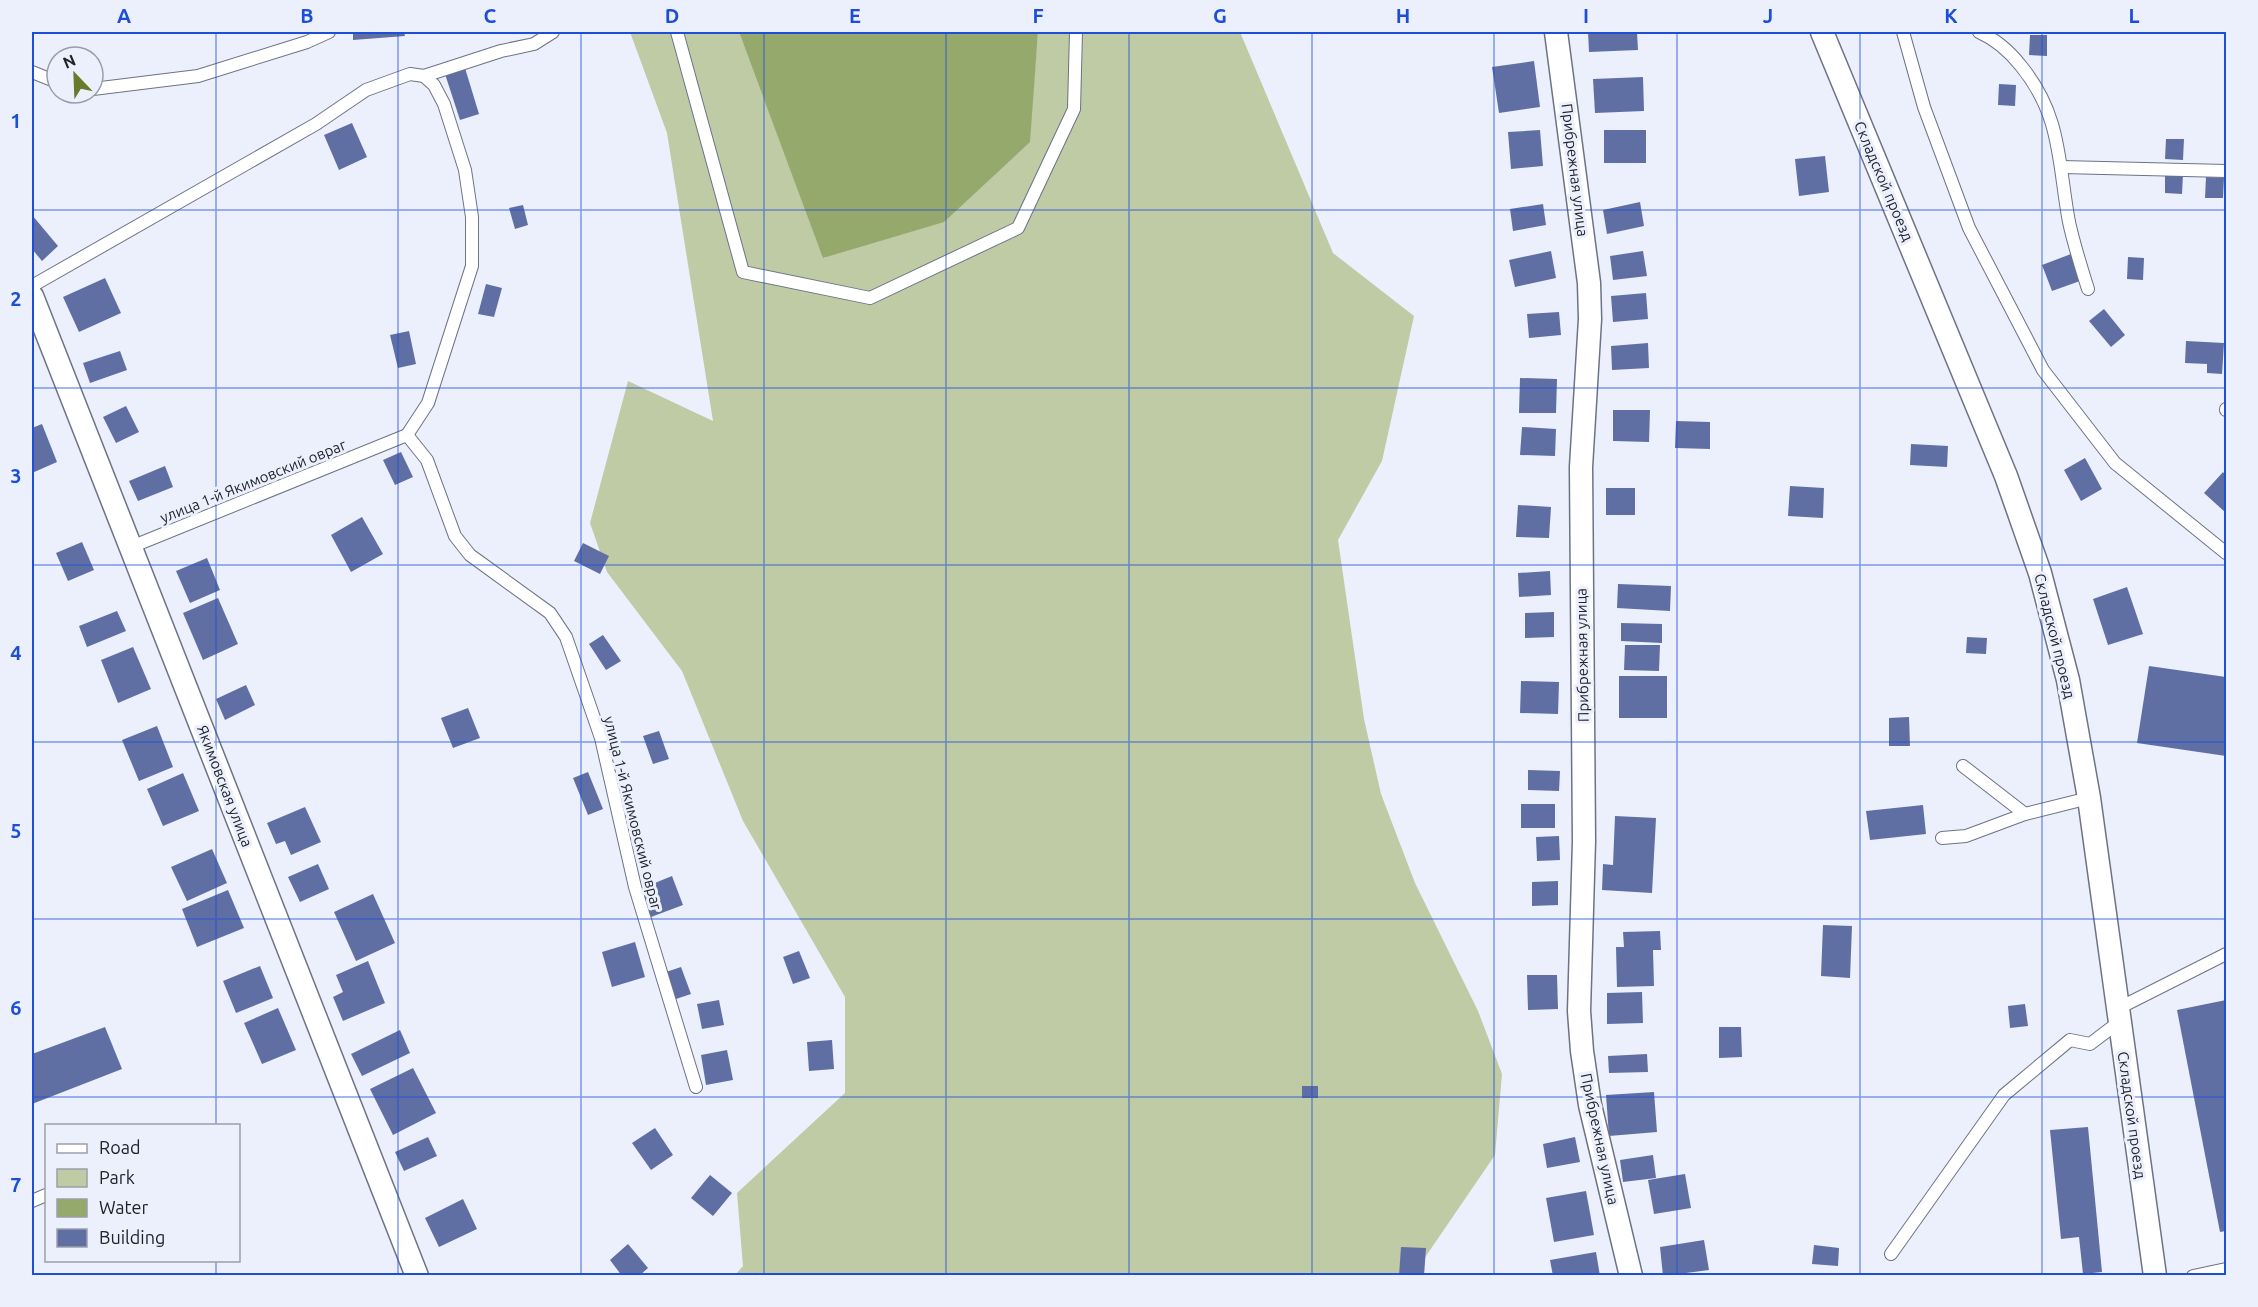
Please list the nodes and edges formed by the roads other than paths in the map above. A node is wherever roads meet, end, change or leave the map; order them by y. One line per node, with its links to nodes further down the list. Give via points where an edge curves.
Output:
1 (329, 32): 10 (lane, via 198,76)
2 (554, 32): 9 (lane, via 534,44)
3 (677, 32): 4 (lane, via 743,272 870,298 1018,228 1074,109)
4 (1076, 32)
5 (1557, 32): 29 (street, Прибрежная улица, via 1589,283 1590,319 1581,467 1581,1051)
6 (1822, 32): 20 (street, Складской проезд, via 2006,476 2040,573 2068,680)
7 (1903, 32): 18 (lane, via 1924,107 1969,228 2043,370 2115,463)
8 (1979, 32): 11 (lane, via 2014,58 2046,102)
9 (424, 76): 13 (lane, via 410,74 366,90 306,130); 16 (lane, via 434,85 444,105 465,170 472,218 472,267 428,403)
10 (105, 88)
11 (2062, 167): 12 (lane); 14 (lane, via 2069,220)
12 (2226, 171)
13 (32, 286)
14 (2088, 289)
15 (32, 296): 17 (street, Якимовская улица)
16 (407, 435): 17 (lane, улица 1-й Якимовский овраг); 25 (lane, улица 1-й Якимовский овраг, via 427,460 455,536 470,555 550,613 566,637 601,738 635,887)
17 (131, 547): 28 (street, Якимовская улица)
18 (2226, 553)
19 (1963, 766): 21 (lane)
20 (2089, 798): 21 (lane); 24 (street, Складской проезд)
21 (2025, 814): 22 (lane, via 1966,836)
22 (1942, 838)
23 (2226, 954): 24 (lane)
24 (2118, 1016): 26 (lane, via 2090,1044 2070,1040 2004,1095); 30 (street, Складской проезд)
25 (696, 1087)
26 (1891, 1254)
27 (2226, 1269): 31 (lane)
28 (417, 1275)
29 (1631, 1275)
30 (2155, 1275)
31 (2193, 1275)

